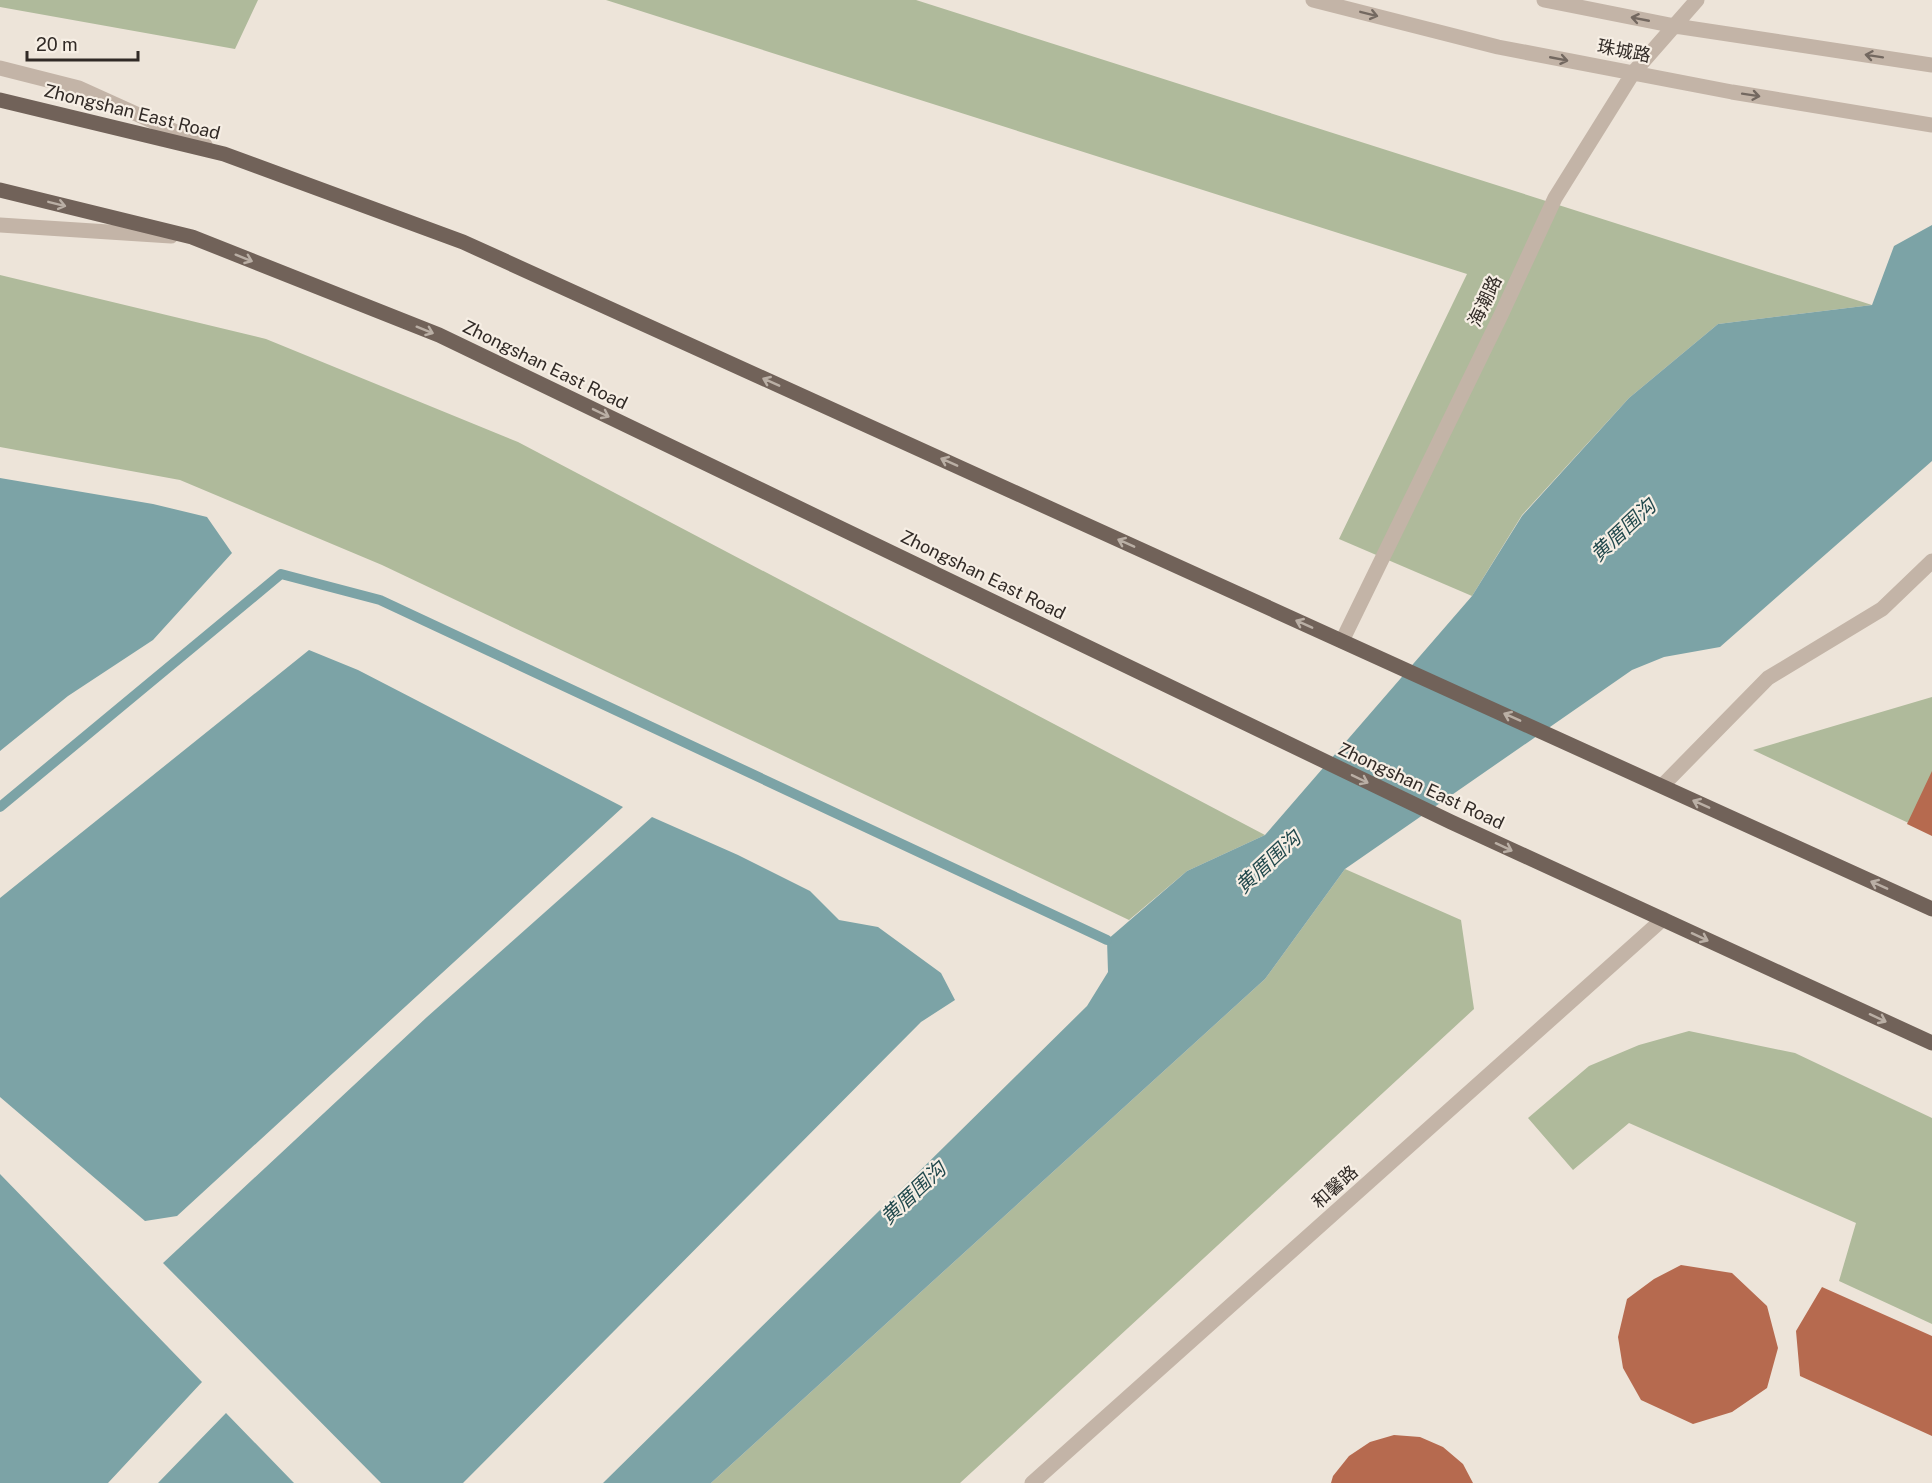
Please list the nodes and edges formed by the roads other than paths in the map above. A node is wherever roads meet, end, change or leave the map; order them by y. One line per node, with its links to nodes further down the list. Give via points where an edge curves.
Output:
1 (1312, 0): 7 (street, 珠城路, one-way to 7, via 1498,47)
2 (1544, 0): 4 (street, 珠城路, one-way to 2)
3 (1697, 0): 4 (street, 海潮路)
4 (1675, 26): 5 (street, 珠城路, one-way to 4); 7 (street, 海潮路)
5 (1932, 64)
6 (0, 68): 10 (street, via 79,88)
7 (1633, 73): 9 (street, 珠城路, one-way to 9); 15 (street, 海潮路, via 1555,198)
8 (0, 100): 10 (main road, Zhongshan East Road)
9 (1932, 125)
10 (224, 154): 15 (main road, Zhongshan East Road, one-way to 10, via 463,242)
11 (0, 190): 13 (main road, Zhongshan East Road, one-way to 13)
12 (0, 225): 13 (street)
13 (192, 237): 18 (main road, Zhongshan East Road, one-way to 18, via 439,335 1451,822)
14 (1932, 561): 16 (street, via 1882,609 1768,678)
15 (1342, 641): 16 (main road, Zhongshan East Road, one-way to 15)
16 (1662, 786): 17 (main road, Zhongshan East Road, one-way to 16)
17 (1932, 909)
18 (1663, 919): 19 (main road, Zhongshan East Road, one-way to 19); 20 (street, 和馨路)
19 (1932, 1043)
20 (1032, 1483)

